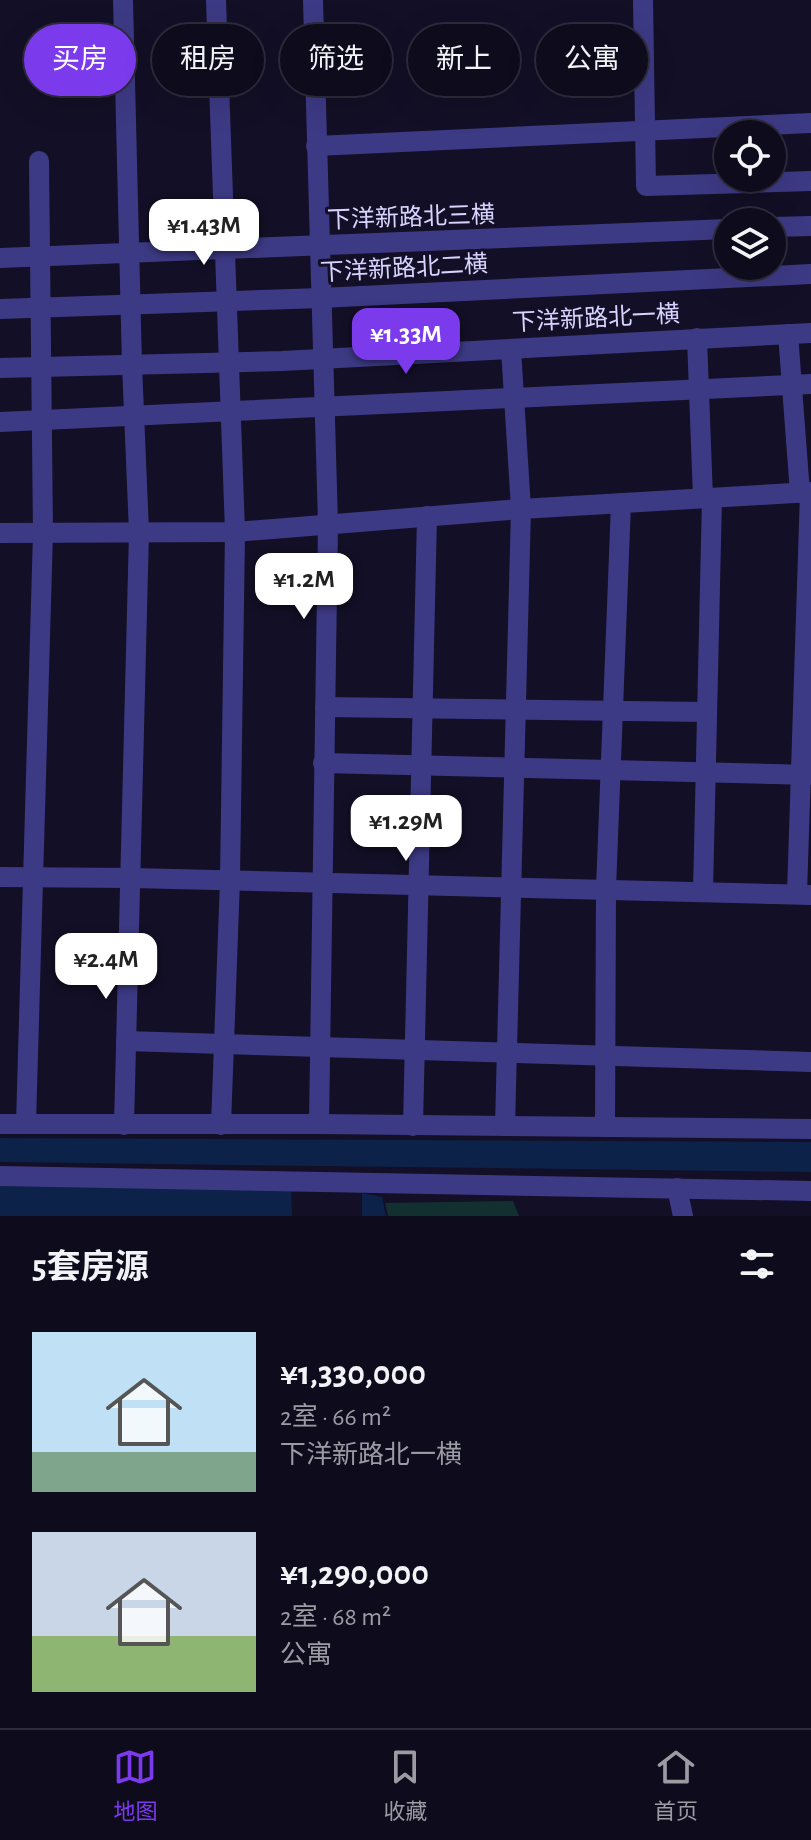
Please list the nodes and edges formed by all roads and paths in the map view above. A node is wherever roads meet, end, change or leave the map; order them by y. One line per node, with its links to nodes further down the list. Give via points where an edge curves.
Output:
1 (123, 0): 15 (street)
2 (216, 0): 14 (street)
3 (313, 0): 7 (street)
4 (643, 0): 6 (street)
5 (811, 123): 6 (street)
6 (643, 132): 7 (street); 9 (street, via 646,186)
7 (316, 146): 13 (street)
8 (39, 161): 16 (street)
9 (811, 181)
10 (811, 226): 11 (street)
11 (786, 227)
12 (714, 230): 13 (street, 下洋新路北三横)
13 (319, 247): 14 (street, 下洋新路北三横); 19 (street)
14 (225, 249): 15 (street, 下洋新路北三横); 20 (street)
15 (129, 254): 16 (street, 下洋新路北三横); 21 (street)
16 (40, 257): 17 (street, 下洋新路北三横); 22 (street)
17 (0, 258)
18 (811, 274): 19 (street, 下洋新路北二横)
19 (321, 298): 20 (street, 下洋新路北二横); 28 (street)
20 (228, 302): 21 (street, 下洋新路北二横); 29 (street)
21 (130, 306): 22 (street, 下洋新路北二横); 30 (street)
22 (41, 308): 23 (street, 下洋新路北二横); 31 (street)
23 (0, 309)
24 (811, 333): 25 (street, 下洋新路北一横)
25 (788, 334): 26 (street, 下洋新路北一横); 33 (street)
26 (697, 338): 27 (street, 下洋新路北一横); 34 (street)
27 (511, 349): 28 (street, 下洋新路北一横); 35 (street)
28 (323, 359): 29 (street, 下洋新路北一横); 36 (street)
29 (230, 362): 30 (street, 下洋新路北一横); 37 (street)
30 (132, 365): 31 (street, 下洋新路北一横); 38 (street)
31 (42, 367): 32 (street, 下洋新路北一横); 39 (street)
32 (0, 368)
33 (802, 384): 34 (street); 41 (street)
34 (699, 389): 35 (street); 42 (street)
35 (515, 397): 36 (street); 44 (street)
36 (325, 406): 37 (street); 46 (street)
37 (231, 411): 38 (street); 48 (street)
38 (134, 416): 39 (street); 47 (street)
39 (42, 420): 40 (street); 50 (street)
40 (0, 422)
41 (807, 492): 42 (street); 64 (street)
42 (708, 498): 43 (street); 52 (street)
43 (621, 503): 44 (street); 62 (street)
44 (521, 509): 45 (street); 61 (street)
45 (427, 516): 46 (street); 60 (street)
46 (328, 524): 48 (street); 51 (street)
47 (139, 532): 48 (street); 50 (street); 57 (street)
48 (235, 532): 58 (street)
49 (0, 533): 50 (street)
50 (43, 533): 56 (street)
51 (325, 707): 52 (street); 53 (street)
52 (707, 712): 63 (street)
53 (323, 763): 54 (street); 59 (street)
54 (811, 775)
55 (0, 877): 56 (street)
56 (35, 878): 57 (street); 73 (street)
57 (132, 878): 58 (street); 65 (street)
58 (230, 880): 59 (street); 66 (street)
59 (321, 882): 60 (street); 67 (street)
60 (418, 885): 61 (street); 68 (street)
61 (512, 887): 62 (street); 69 (street)
62 (606, 889): 63 (street); 70 (street)
63 (703, 892): 64 (street)
64 (804, 894)
65 (126, 1041): 66 (street); 75 (street)
66 (224, 1044): 67 (street); 76 (street)
67 (319, 1047): 68 (street); 74 (street)
68 (414, 1051): 69 (street); 77 (street)
69 (507, 1053): 70 (street); 78 (street)
70 (605, 1057): 71 (street); 79 (street)
71 (811, 1062)
72 (0, 1124): 73 (street)
73 (26, 1124): 75 (street)
74 (319, 1124): 76 (street); 77 (street)
75 (124, 1125): 76 (street)
76 (221, 1125)
77 (413, 1126): 78 (street)
78 (505, 1126): 79 (street)
79 (605, 1127): 80 (street)
80 (811, 1129)
81 (0, 1176): 82 (street)
82 (677, 1188): 83 (street); 84 (street)
83 (811, 1191)
84 (683, 1216)

